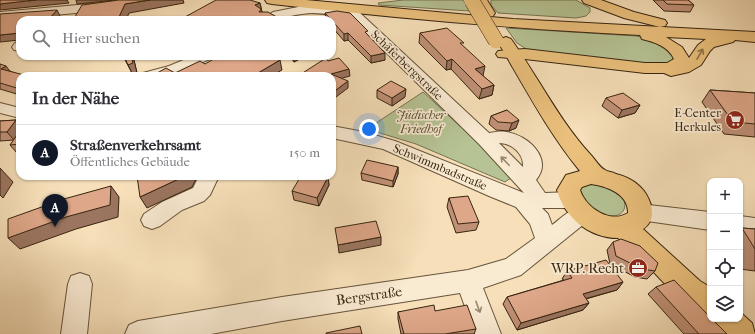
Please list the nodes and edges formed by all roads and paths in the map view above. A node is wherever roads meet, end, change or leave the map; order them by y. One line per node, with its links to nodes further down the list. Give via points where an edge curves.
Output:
1 (156, 0): 8 (street)
2 (275, 0): 6 (main road)
3 (386, 0): 6 (main road)
4 (586, 0): 13 (main road, via 596,10 592,18)
5 (589, 0): 14 (main road, via 638,18)
6 (310, 1): 13 (main road); 15 (main road, via 463,20)
7 (476, 1): 18 (main road)
8 (108, 7): 10 (street); 11 (street)
9 (0, 16): 10 (street)
10 (41, 16)
11 (105, 16)
12 (276, 16): 26 (street, Schäferbergstraße, via 297,10 355,15 530,186)
13 (534, 21): 14 (main road)
14 (681, 28): 16 (main road)
15 (609, 30): 17 (main road); 18 (main road, via 658,39 677,50 682,59 675,66 667,68 645,68)
16 (755, 30)
17 (755, 38): 18 (main road, one-way to 17, via 647,72 672,71 695,62 703,48 714,41)
18 (509, 54): 25 (main road, via 541,122); 25 (main road, via 572,147)
19 (195, 60): 20 (street)
20 (161, 72)
21 (0, 108): 22 (street)
22 (16, 112)
23 (336, 133): 26 (street, Schwimmbadstraße, via 389,146 496,191)
24 (208, 180): 28 (street, via 205,188 196,198 175,204)
25 (582, 193): 26 (street, Schwimmbadstraße); 27 (main road, via 601,225 612,227); 27 (main road, via 615,182 636,198); 32 (street, Bergstraße)
26 (531, 201): 32 (street, Schwimmbadstraße)
27 (634, 219): 29 (street); 35 (main road, via 651,251 690,290)
28 (152, 220)
29 (707, 221)
30 (743, 225): 31 (street)
31 (755, 227)
32 (547, 241): 33 (street, Bergstraße, via 513,268)
33 (468, 281): 38 (street, Bergstraße, via 282,308); 39 (street, one-way to 39)
34 (80, 284): 37 (street)
35 (707, 300)
36 (729, 322): 40 (main road)
37 (74, 334)
38 (138, 334)
39 (488, 334)
40 (741, 334)

